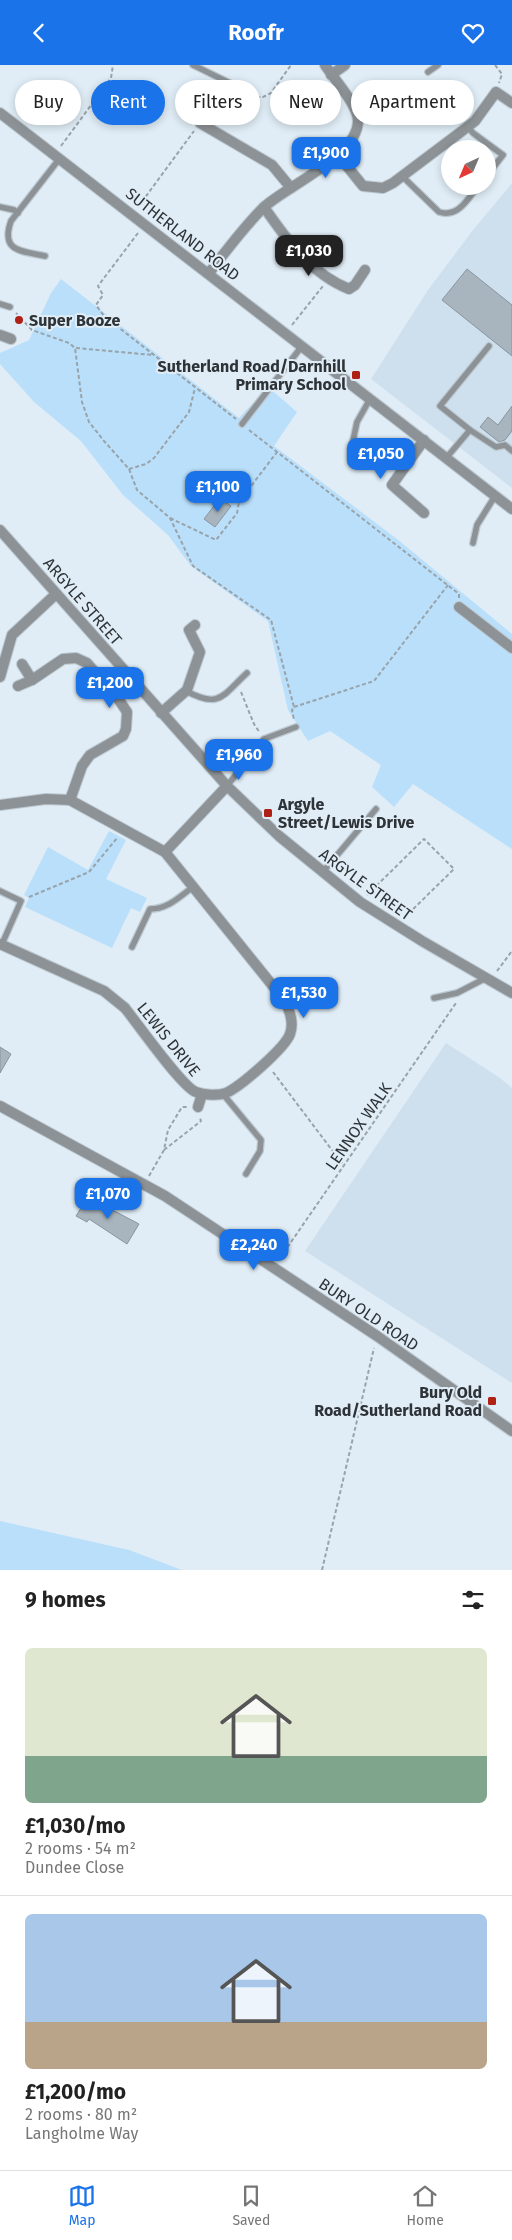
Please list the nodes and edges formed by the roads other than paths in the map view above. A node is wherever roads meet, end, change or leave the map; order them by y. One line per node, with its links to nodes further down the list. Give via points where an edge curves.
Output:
1 (193, 65): 7 (lane)
2 (324, 65): 6 (street)
3 (345, 65): 6 (street)
4 (438, 65): 5 (lane)
5 (428, 72)
6 (331, 75): 14 (street, via 356,110 358,120 357,131)
7 (223, 80)
8 (512, 103): 11 (street, via 496,92)
9 (0, 113): 15 (street, SUTHERLAND ROAD)
10 (204, 125): 18 (street, via 272,165)
11 (468, 127): 12 (lane); 17 (street)
12 (483, 140)
13 (496, 150): 16 (lane, via 503,155)
14 (338, 155): 17 (street, via 363,186 383,188); 18 (street)
15 (57, 156): 22 (lane); 25 (street, SUTHERLAND ROAD)
16 (496, 164)
17 (402, 176): 19 (lane, via 439,213 446,215 460,209)
18 (291, 188): 21 (street)
19 (471, 195)
20 (0, 207): 22 (lane)
21 (264, 207): 24 (street, via 297,252 329,278 349,289); 25 (street)
22 (18, 213): 23 (lane, via 8,230 11,246)
23 (45, 256)
24 (365, 270)
25 (208, 273): 30 (street, SUTHERLAND ROAD)
26 (0, 304): 27 (lane)
27 (10, 307)
28 (0, 335): 29 (street)
29 (11, 339)
30 (302, 346): 32 (street, SUTHERLAND ROAD); 33 (lane)
31 (489, 346): 34 (lane, via 440,406)
32 (371, 399): 35 (street, SUTHERLAND ROAD); 36 (lane, via 357,422)
33 (242, 424)
34 (470, 430): 37 (lane, via 496,447 505,445); 38 (lane)
35 (424, 440): 38 (street, SUTHERLAND ROAD); 41 (street, via 392,485)
36 (352, 445)
37 (512, 451)
38 (447, 457): 39 (street, SUTHERLAND ROAD)
39 (495, 497): 40 (street, SUTHERLAND ROAD); 43 (lane, via 477,525)
40 (512, 509)
41 (424, 513)
42 (0, 530): 44 (street, ARGYLE STREET)
43 (473, 543)
44 (56, 594): 50 (street, via 12,635); 54 (street, ARGYLE STREET)
45 (459, 607): 47 (street)
46 (195, 625): 53 (street, via 190,631 200,652)
47 (512, 648)
48 (22, 665): 51 (street)
49 (247, 673): 53 (lane, via 225,695 215,700 202,700)
50 (0, 677)
51 (32, 680): 52 (street); 57 (street, via 63,659 76,659 87,663 127,712 123,736 90,755 80,771)
52 (18, 686)
53 (186, 691): 54 (street)
54 (161, 713): 56 (street, ARGYLE STREET)
55 (296, 727): 56 (lane, via 264,739)
56 (226, 786): 60 (street); 61 (street, ARGYLE STREET)
57 (70, 800): 58 (street, via 46,799); 60 (street)
58 (0, 805)
59 (376, 809): 61 (lane)
60 (165, 852): 62 (street)
61 (322, 873): 66 (street, ARGYLE STREET, via 360,902)
62 (193, 887): 65 (lane, via 168,906 150,909); 70 (street, via 286,1001 292,1021 283,1047)
63 (0, 891): 64 (lane, via 21,901)
64 (1, 944): 69 (street, LEWIS DRIVE, via 115,998 182,1081)
65 (132, 947)
66 (488, 979): 67 (street, ARGYLE STREET); 68 (lane, via 457,993)
67 (512, 993)
68 (434, 998)
69 (202, 1093): 70 (street, LEWIS DRIVE); 72 (street)
70 (224, 1094): 73 (lane, via 261,1140 260,1151)
71 (0, 1106): 74 (street, BURY OLD ROAD, via 165,1196 376,1335)
72 (198, 1107)
73 (246, 1174)
74 (512, 1431)

